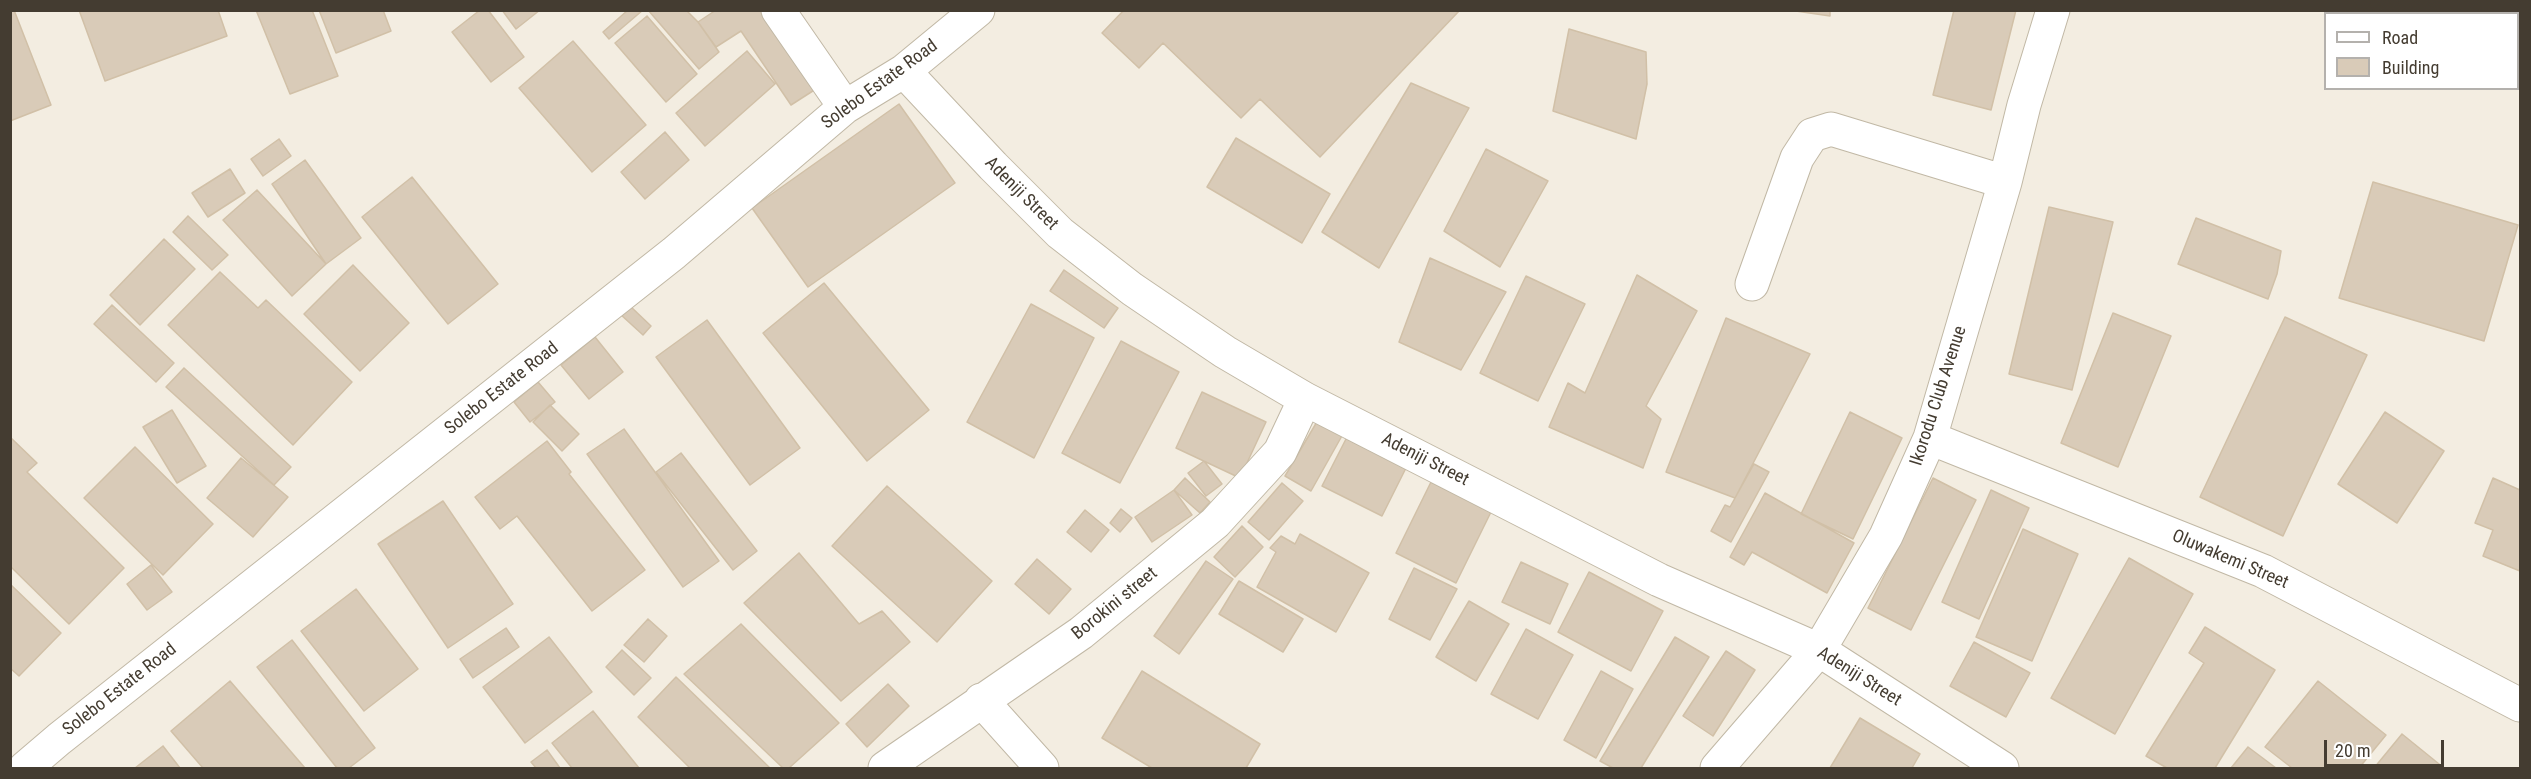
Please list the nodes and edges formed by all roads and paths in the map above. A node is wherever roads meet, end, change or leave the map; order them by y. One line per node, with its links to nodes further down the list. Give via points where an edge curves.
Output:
1 (777, 10): 5 (street)
2 (978, 10): 4 (street, Solebo Estate Road)
3 (2053, 10): 6 (street, Ikorodu Club Avenue)
4 (904, 71): 5 (street, Solebo Estate Road); 8 (street, Adeniji Street, via 1060,233 1132,289)
5 (845, 107): 13 (street, Solebo Estate Road, via 674,253)
6 (2005, 182): 7 (street, via 1831,129 1812,135 1797,158); 9 (street, Ikorodu Club Avenue)
7 (1752, 284)
8 (1305, 399): 10 (street, Adeniji Street, via 1659,580); 11 (street, Borokini street, via 1280,452 1215,523 1081,633)
9 (1930, 438): 10 (street, Ikorodu Club Avenue, via 1886,537); 12 (street, Oluwakemi Street, via 2263,572)
10 (1819, 650): 16 (street, Ikorodu Club Avenue); 17 (street, Adeniji Street)
11 (981, 700): 14 (street, Borokini street); 15 (street)
12 (2520, 705)
13 (25, 768)
14 (885, 768)
15 (1042, 768)
16 (1717, 768)
17 (2002, 768)

